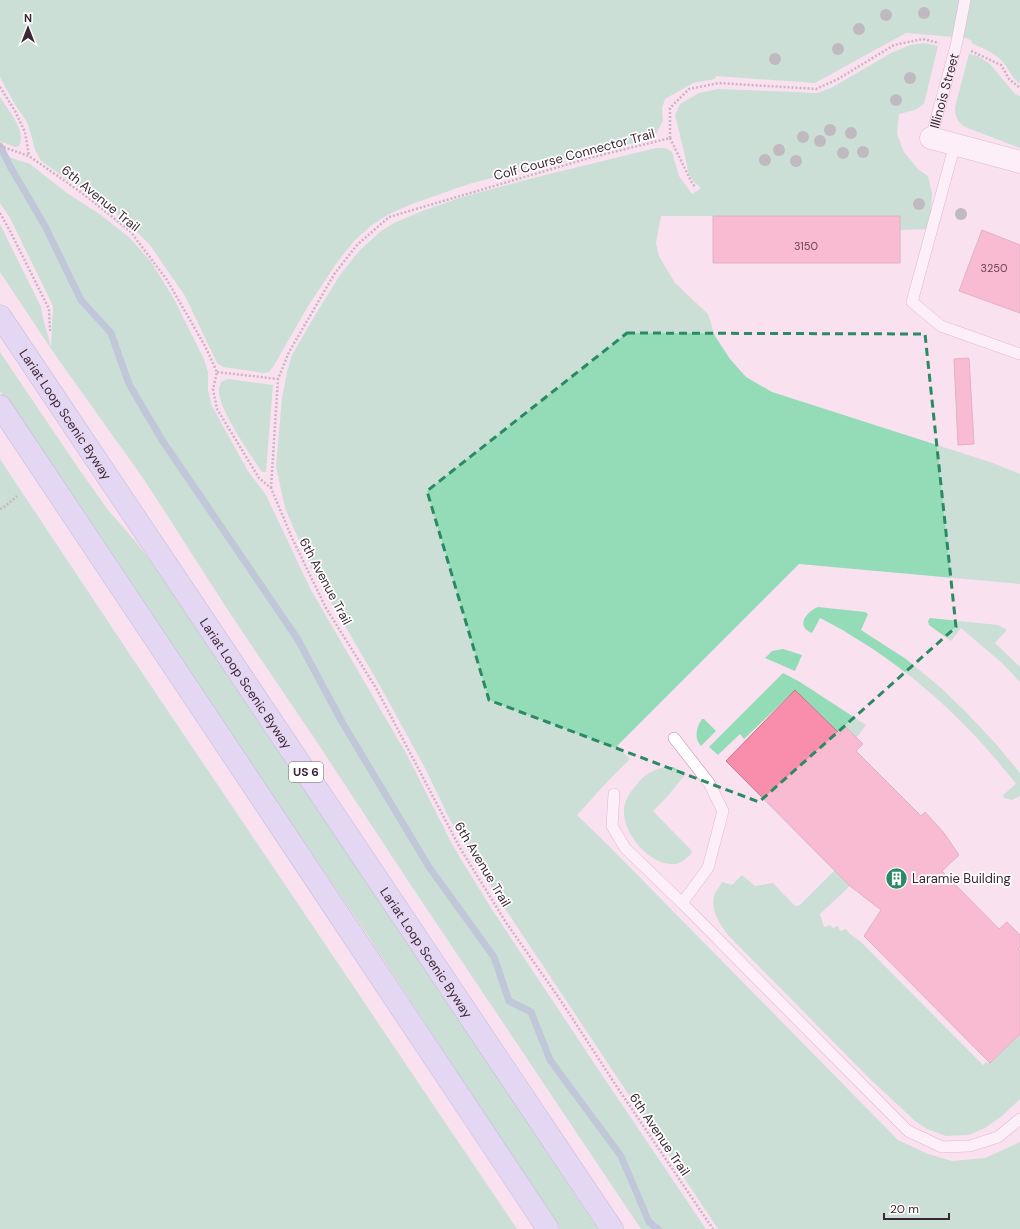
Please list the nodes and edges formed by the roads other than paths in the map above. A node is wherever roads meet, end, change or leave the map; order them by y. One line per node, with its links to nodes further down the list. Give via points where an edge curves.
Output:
1 (965, 0): 2 (lane, Illinois Street, via 956,46)
2 (931, 138): 3 (street, Illinois Street)
3 (955, 144): 4 (street, Illinois Street); 6 (lane, via 912,302 941,326)
4 (1020, 162)
5 (0, 316): 13 (highway, Lariat Loop Scenic Byway / US 6)
6 (1020, 354)
7 (0, 406): 12 (highway)
8 (674, 738): 10 (lane, via 709,783 724,811 708,868)
9 (614, 794): 10 (lane, via 612,826 625,848)
10 (682, 903): 11 (lane, via 908,1131 942,1146 970,1146 998,1137)
11 (1020, 1120)
12 (548, 1229)
13 (612, 1229)

